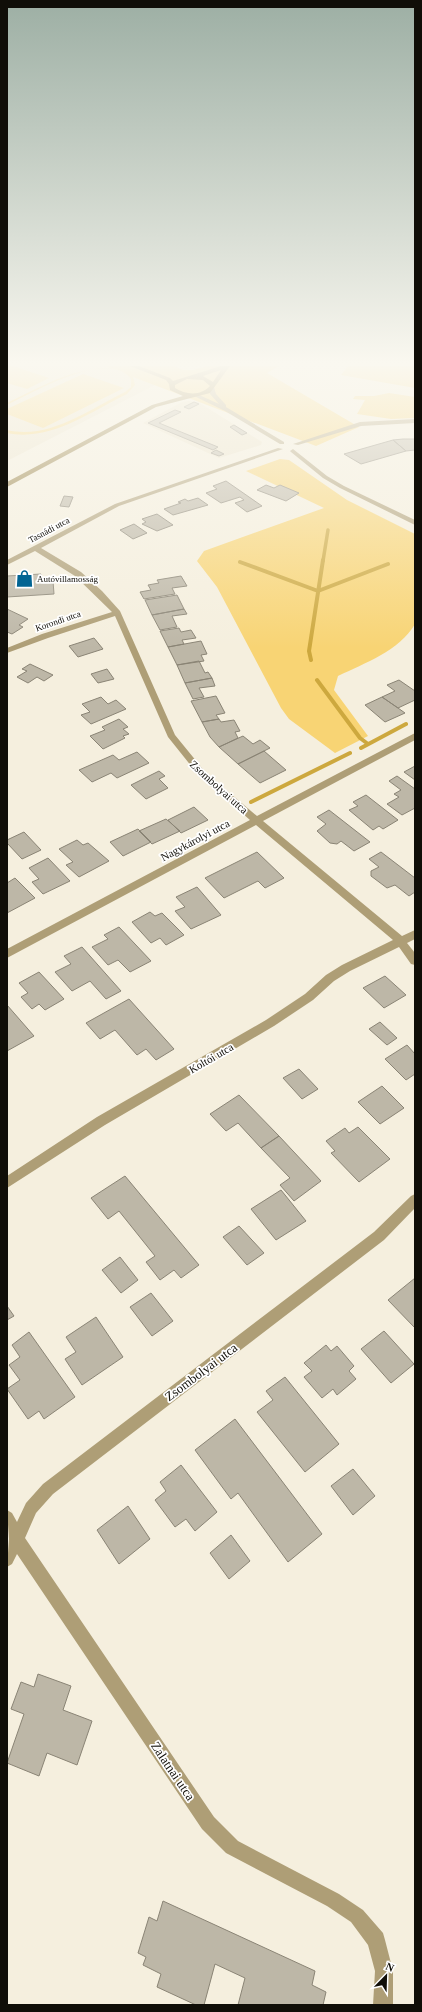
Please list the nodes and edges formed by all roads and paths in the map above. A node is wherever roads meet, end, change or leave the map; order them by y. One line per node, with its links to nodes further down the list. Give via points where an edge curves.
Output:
1 (54, 460): 4 (main road)
2 (243, 460): 6 (street, Tasnádi utca, via 137,498 88,519)
3 (307, 460): 5 (street, via 324,476 342,487)
4 (7, 485)
5 (415, 523)
6 (35, 548): 7 (street, Tasnádi utca); 8 (street, Zsombolyai utca, via 78,574 94,587)
7 (7, 563)
8 (117, 613): 9 (street, Korondi utca); 11 (street, Zsombolyai utca, via 170,735 203,775)
9 (7, 651)
10 (415, 736): 11 (street, Nagykárolyi utca)
11 (256, 820): 13 (street, Zsombolyai utca); 14 (street, Nagykárolyi utca)
12 (415, 934): 13 (street, Koltói utca)
13 (400, 941): 15 (street, Zsombolyai utca); 16 (street, Koltói utca, via 346,968 270,1023 101,1121)
14 (7, 954)
15 (415, 961)
16 (7, 1183)
17 (415, 1200): 19 (street, Zsombolyai utca, via 379,1236 48,1489 31,1508)
18 (7, 1518): 19 (street, Zalatnai utca)
19 (16, 1538): 20 (street, Zsombolyai utca); 21 (street, Zalatnai utca, via 208,1823 232,1847 333,1900 357,1916 376,1940 384,1971)
20 (7, 1559)
21 (383, 2005)

